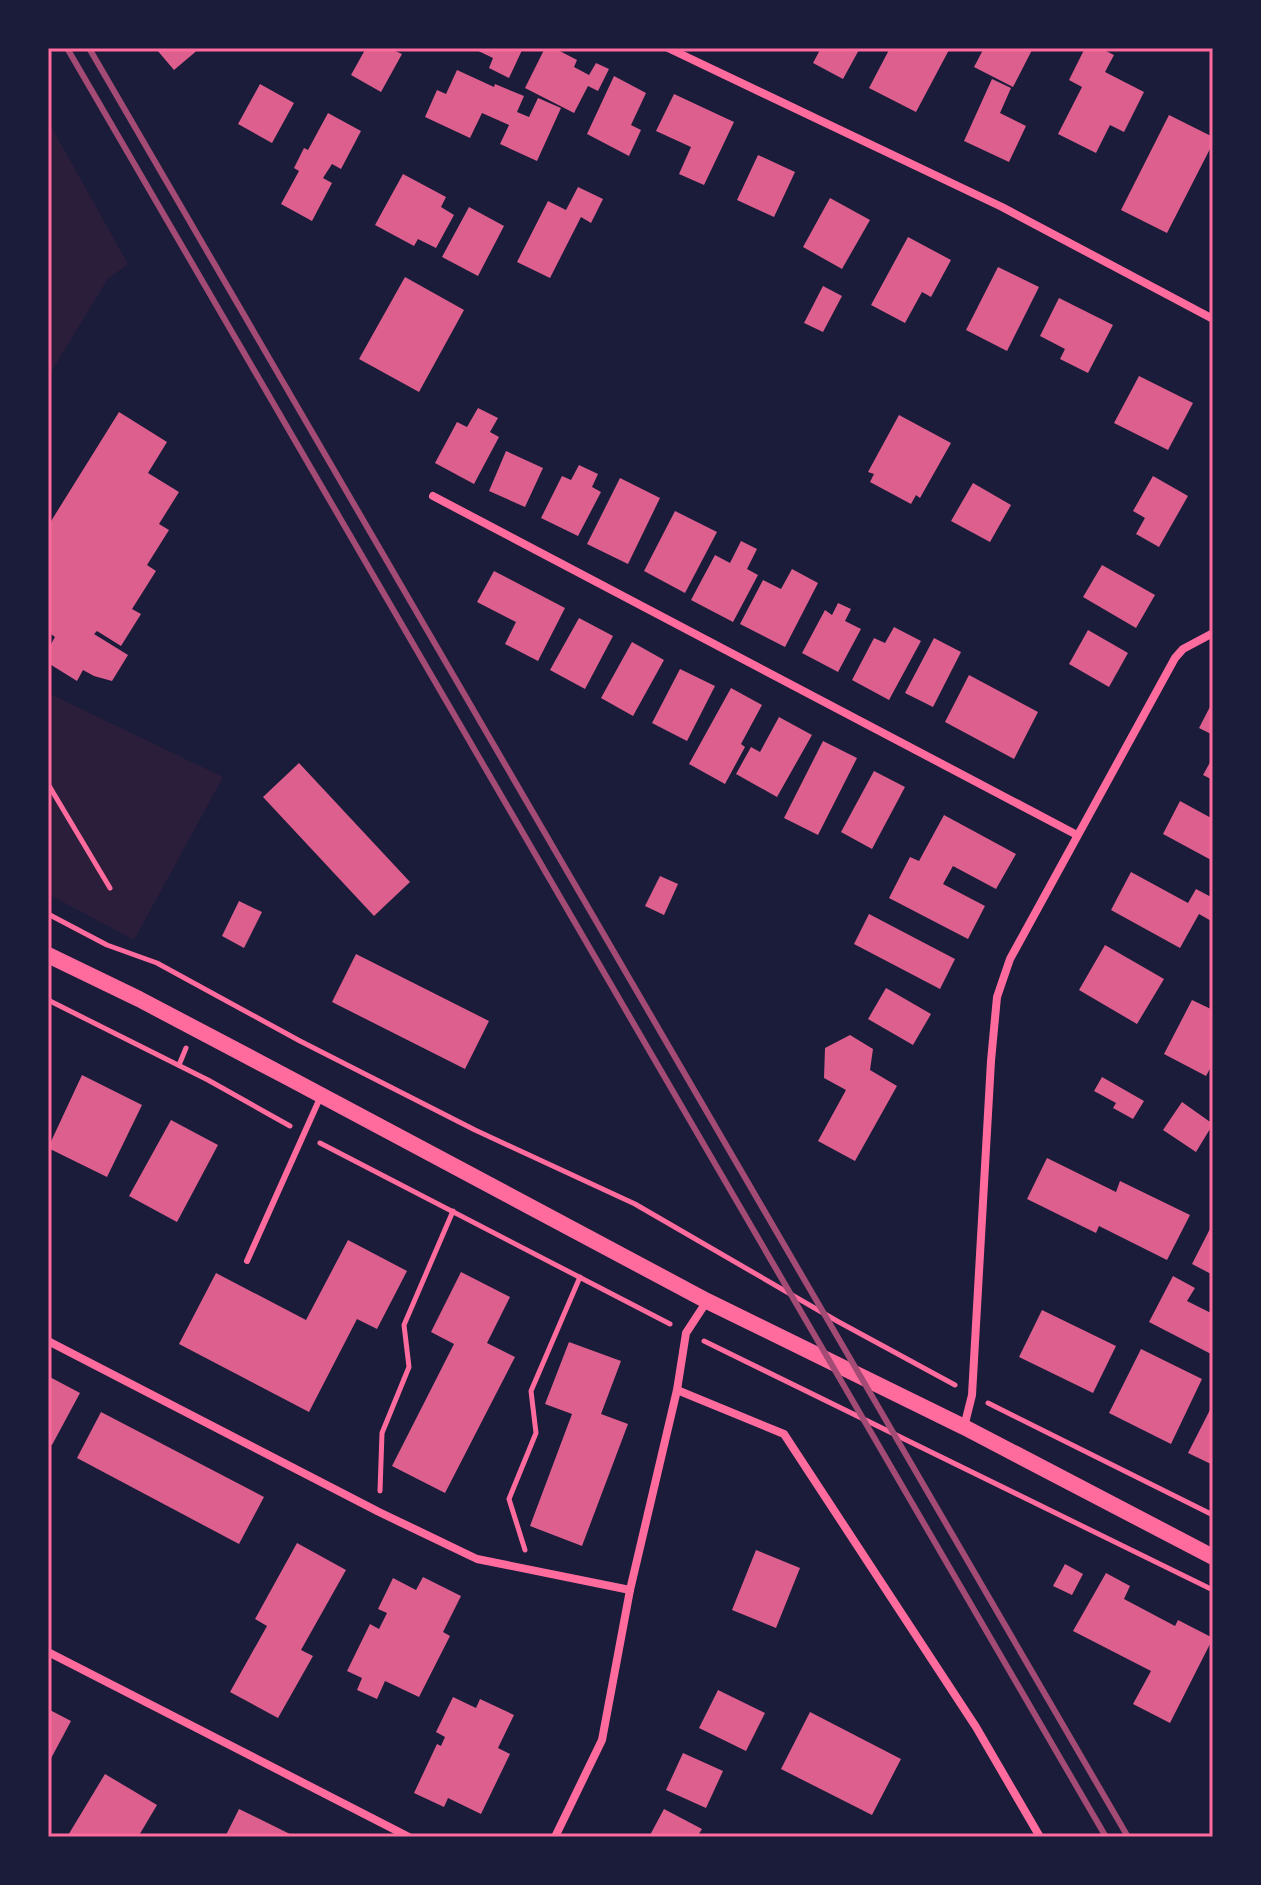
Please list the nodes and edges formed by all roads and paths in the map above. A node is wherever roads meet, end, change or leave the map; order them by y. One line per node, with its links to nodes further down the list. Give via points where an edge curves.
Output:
1 (668, 48): 2 (street, via 1002,207)
2 (1213, 319)
3 (433, 496): 6 (street)
4 (1213, 633): 6 (street, via 1175,658)
5 (48, 784): 7 (path)
6 (1077, 835): 17 (street, via 1010,959 997,997)
7 (110, 888)
8 (48, 914): 17 (path, via 107,945 157,963 475,1130 635,1204)
9 (48, 955): 10 (main road)
10 (321, 1095): 12 (lane); 13 (main road)
11 (453, 1211): 19 (path, via 404,1325 409,1367 382,1433)
12 (247, 1261)
13 (707, 1301): 14 (street); 18 (main road)
14 (686, 1333): 16 (street); 22 (path, via 580,1277 531,1391 536,1433 509,1499); 24 (path)
15 (48, 1341): 19 (street)
16 (677, 1390): 23 (street); 28 (street, via 784,1434 976,1727)
17 (972, 1395): 18 (street); 20 (path)
18 (964, 1427): 21 (main road)
19 (379, 1512): 22 (street, via 477,1559)
20 (1213, 1515)
21 (1213, 1557)
22 (532, 1570): 23 (street)
23 (630, 1590): 27 (street, via 602,1740)
24 (1213, 1590)
25 (48, 1652): 26 (street)
26 (409, 1837)
27 (555, 1837)
28 (1040, 1837)

